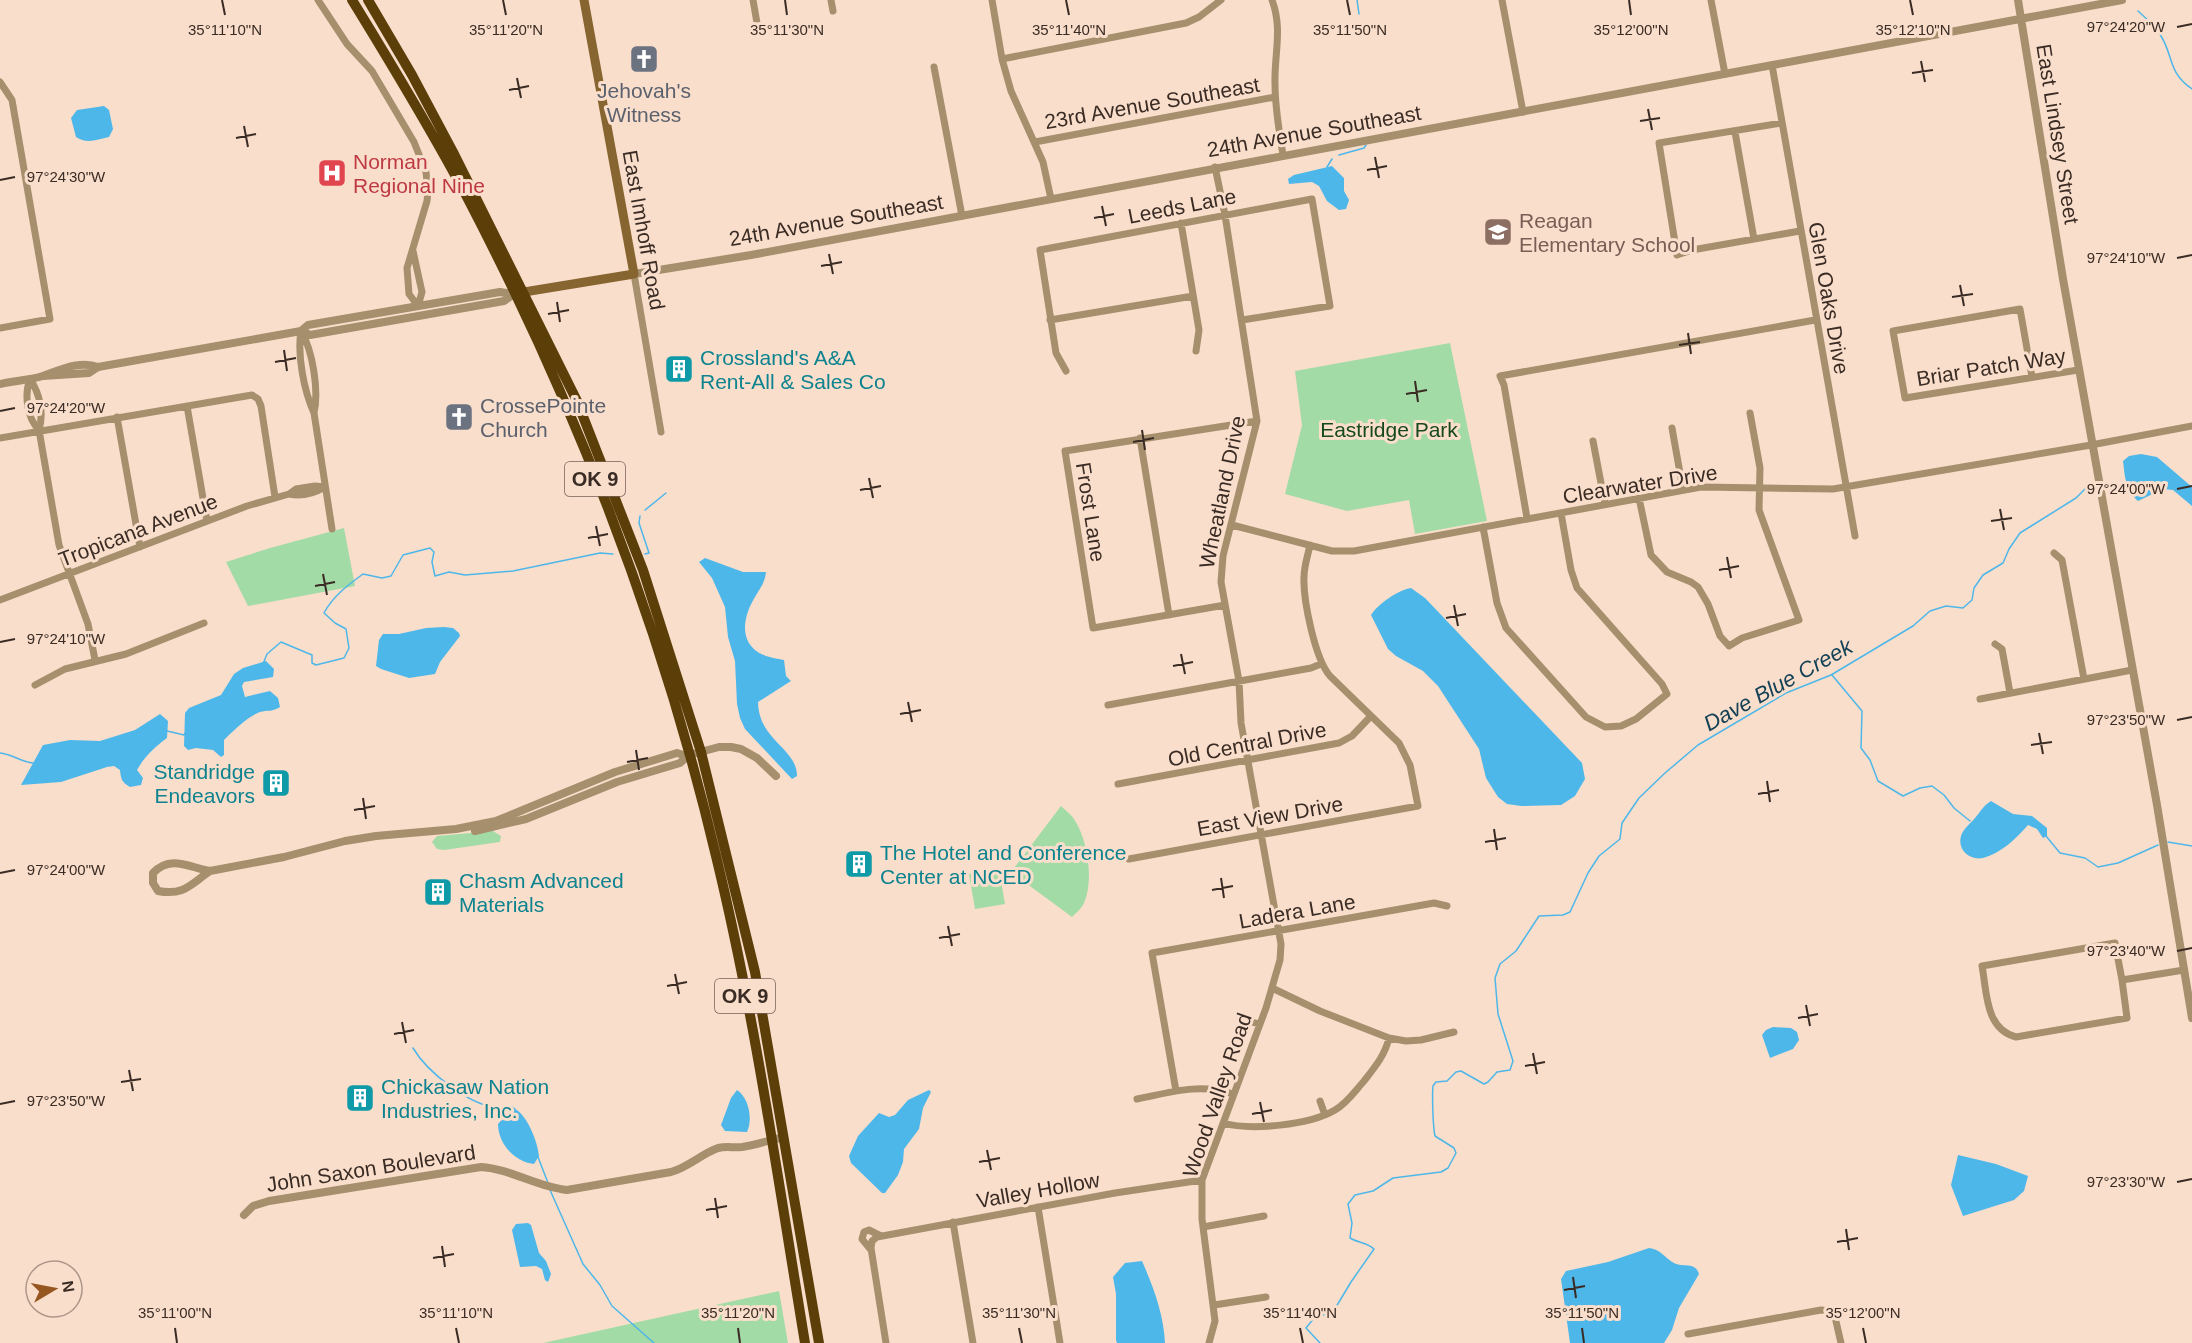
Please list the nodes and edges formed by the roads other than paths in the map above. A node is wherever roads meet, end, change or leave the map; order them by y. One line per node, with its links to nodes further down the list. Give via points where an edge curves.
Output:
1 (318, 0): 35 (street, via 386,92 422,158 428,191)
2 (352, 0): 37 (highway, OK 9)
3 (368, 0): 37 (highway, OK 9, via 412,75)
4 (584, 0): 36 (main road, East Imhoff Road)
5 (753, 0): 16 (street)
6 (831, 0): 14 (street)
7 (992, 0): 17 (street)
8 (1221, 0): 17 (street, via 1186,23)
9 (1272, 0): 22 (street, via 1278,28)
10 (1502, 0): 23 (street)
11 (1711, 0): 20 (street)
12 (2018, 0): 15 (street, East Lindsey Street)
13 (2122, 0): 15 (street, 24th Avenue Southeast)
14 (833, 11)
15 (2021, 18): 18 (street, 24th Avenue Southeast); 46 (street, East Lindsey Street)
16 (757, 23)
17 (1002, 59): 26 (street, via 1011,91)
18 (1772, 65): 20 (street, 24th Avenue Southeast); 24 (street, Glen Oaks Drive)
19 (934, 67): 31 (street)
20 (1725, 74): 23 (street, 24th Avenue Southeast)
21 (0, 81): 43 (street, via 12,100 16,119 50,319)
22 (1275, 98): 26 (street, 23rd Avenue Southeast); 27 (street)
23 (1523, 112): 27 (street, 24th Avenue Southeast)
24 (1782, 123): 25 (street); 33 (street, Glen Oaks Drive)
25 (1735, 132): 34 (street); 34 (street, via 1659,143 1677,255)
26 (1035, 142): 29 (street)
27 (1283, 155): 28 (street, 24th Avenue Southeast)
28 (1215, 167): 29 (street, 24th Avenue Southeast); 30 (street, Wheatland Drive)
29 (1051, 199): 31 (street, 24th Avenue Southeast)
30 (1225, 215): 32 (street, Leeds Lane); 41 (street, Wheatland Drive); 41 (street, Leeds Lane, via 1312,199 1330,306)
31 (962, 216): 36 (street, 24th Avenue Southeast)
32 (1181, 224): 38 (street); 40 (street, Leeds Lane, via 1040,250)
33 (1800, 231): 34 (street); 42 (street, Glen Oaks Drive)
34 (1754, 239)
35 (412, 251): 39 (street, via 422,292); 39 (street, via 407,281 409,294)
36 (634, 274): 37 (main road, 24th Avenue Southeast); 58 (street, East Imhoff Road)
37 (517, 293): 39 (street, 24th Avenue Southeast, via 500,292); 44 (street, 24th Avenue Southeast, via 504,301 310,335); 96 (highway, OK 9, via 577,401 643,570); 97 (highway, OK 9, via 616,532 647,616)
38 (1193, 296): 40 (street); 45 (street, via 1199,330)
39 (418, 306): 44 (street, 24th Avenue Southeast, via 308,325)
40 (1050, 320): 47 (street, Leeds Lane, via 1056,353)
41 (1242, 320): 54 (street, Wheatland Drive)
42 (1815, 320): 64 (street, Glen Oaks Drive); 71 (street, via 1500,376)
43 (0, 328)
44 (301, 331): 49 (street, 24th Avenue Southeast, via 98,367 89,373); 63 (street, via 299,344)
45 (1196, 351)
46 (2079, 370): 48 (street, Briar Patch Way); 62 (street, East Lindsey Street)
47 (1066, 371)
48 (2032, 377): 48 (street, Briar Patch Way, via 1905,398 1893,331 2020,309)
49 (30, 379): 50 (street, 24th Avenue Southeast); 57 (street, via 37,389 42,419); 57 (street, via 26,390 32,422)
50 (0, 384)
51 (187, 406): 53 (street); 67 (street, via 255,396 261,406); 72 (street)
52 (1750, 413): 65 (street, via 1759,462)
53 (117, 417): 57 (street); 78 (street)
54 (1257, 421): 60 (street, Frost Lane); 73 (street, Wheatland Drive)
55 (2192, 426): 62 (street, Clearwater Drive)
56 (1672, 428): 66 (street)
57 (39, 430): 59 (street); 80 (street, via 56,533)
58 (661, 432)
59 (0, 438)
60 (1140, 438): 83 (street); 83 (street, Frost Lane, via 1065,451 1093,628)
61 (1593, 441): 69 (street)
62 (2091, 445): 64 (street, Clearwater Drive); 88 (street, East Lindsey Street)
63 (324, 487): 67 (street, Tropicana Avenue, via 296,489); 75 (street)
64 (1845, 487): 65 (street, Clearwater Drive); 76 (street, Glen Oaks Drive)
65 (1759, 488): 66 (street, Clearwater Drive); 68 (street, via 1759,510 1799,620 1729,646 1720,636 1698,587 1667,572 1652,555)
66 (1683, 490): 68 (street, Clearwater Drive)
67 (275, 497): 72 (street, Tropicana Avenue)
68 (1639, 498): 69 (street, Clearwater Drive)
69 (1605, 504): 70 (street, Clearwater Drive)
70 (1561, 513): 71 (street, Clearwater Drive); 74 (street, via 1577,588 1667,694 1621,726 1605,727 1586,717 1506,628 1497,603)
71 (1527, 518): 74 (street, Clearwater Drive)
72 (207, 521): 78 (street, Tropicana Avenue)
73 (1232, 525): 77 (street, Clearwater Drive); 82 (street, Wheatland Drive, via 1221,568)
74 (1483, 527): 77 (street, Clearwater Drive, via 1354,551 1339,552)
75 (332, 529)
76 (1855, 536)
77 (1310, 545): 87 (street, via 1304,579)
78 (140, 547): 80 (street, Tropicana Avenue)
79 (2055, 554): 89 (street, via 2062,560)
80 (69, 573): 81 (street, Tropicana Avenue); 86 (street, via 88,624)
81 (0, 600)
82 (1225, 605): 83 (street); 90 (street, Wheatland Drive)
83 (1169, 615)
84 (204, 623): 86 (street, via 126,654)
85 (1995, 644): 92 (street, via 2002,650)
86 (95, 660): 91 (street, via 65,669)
87 (1321, 664): 90 (street); 95 (street)
88 (2132, 670): 89 (street); 106 (street, East Lindsey Street)
89 (2084, 679): 92 (street)
90 (1239, 681): 94 (street); 98 (street, Wheatland Drive)
91 (35, 685)
92 (2010, 693): 93 (street)
93 (1980, 699)
94 (1108, 705)
95 (1371, 716): 98 (street, Old Central Drive, via 1352,736 1339,743); 101 (street, East View Drive, via 1407,756 1418,806)
96 (701, 752): 97 (street); 99 (street, via 719,747 741,749); 120 (highway, OK 9, via 755,972)
97 (688, 755): 103 (street, via 676,753 615,772 508,817 456,830 345,841); 121 (highway, OK 9, via 718,863)
98 (1248, 760): 100 (street, Old Central Drive); 101 (street, Wheatland Drive)
99 (776, 776)
100 (1118, 784)
101 (1261, 835): 102 (street, East View Drive); 105 (street, Wheatland Drive)
102 (1129, 859)
103 (210, 871): 103 (street, via 182,862 165,865 153,873 153,883 158,891 174,892 193,885)
104 (1447, 906): 105 (street, Ladera Lane, via 1434,903)
105 (1279, 931): 108 (street, Wood Valley Road, via 1280,960); 114 (street, Ladera Lane, via 1152,953)
106 (2184, 970): 107 (street); 109 (street, East Lindsey Street)
107 (2122, 980): 107 (street, via 2115,943 1982,966 1991,1017 1997,1027 2016,1037 2127,1017)
108 (1272, 988): 111 (street, Wood Valley Road); 113 (street)
109 (2192, 1018)
110 (1245, 1020): 111 (street)
111 (1260, 1024): 115 (street, Wood Valley Road)
112 (1454, 1032): 113 (street, via 1414,1040)
113 (1389, 1038): 118 (street, via 1370,1073 1346,1102)
114 (1176, 1091): 115 (street, via 1208,1088); 116 (street)
115 (1233, 1094): 119 (street, Wood Valley Road)
116 (1137, 1099)
117 (1320, 1101): 118 (street)
118 (1325, 1115): 119 (street, via 1270,1127)
119 (1223, 1123): 122 (street, Wood Valley Road)
120 (784, 1137): 121 (street, John Saxon Boulevard); 134 (highway, OK 9)
121 (771, 1140): 124 (street, John Saxon Boulevard, via 719,1148 671,1172 567,1190 496,1169 473,1167 269,1201 253,1206); 133 (highway, OK 9)
122 (1202, 1180): 123 (street, Valley Hollow); 127 (street, Wood Valley Road)
123 (1038, 1207): 126 (street, Valley Hollow); 137 (street)
124 (244, 1215)
125 (1264, 1216): 127 (street)
126 (953, 1222): 128 (street, Valley Hollow); 136 (street)
127 (1203, 1227): 131 (street, Wood Valley Road)
128 (881, 1236): 129 (street, via 872,1241); 129 (street, Valley Hollow, via 869,1230 864,1232 862,1239)
129 (871, 1250): 135 (street, Valley Hollow)
130 (1266, 1297): 131 (street)
131 (1214, 1305): 138 (street, Wood Valley Road, via 1215,1321)
132 (1688, 1334): 139 (street, via 1821,1310 1830,1311 1835,1317)
133 (805, 1343)
134 (819, 1343)
135 (886, 1343)
136 (973, 1343)
137 (1060, 1343)
138 (1209, 1343)
139 (1841, 1343)

